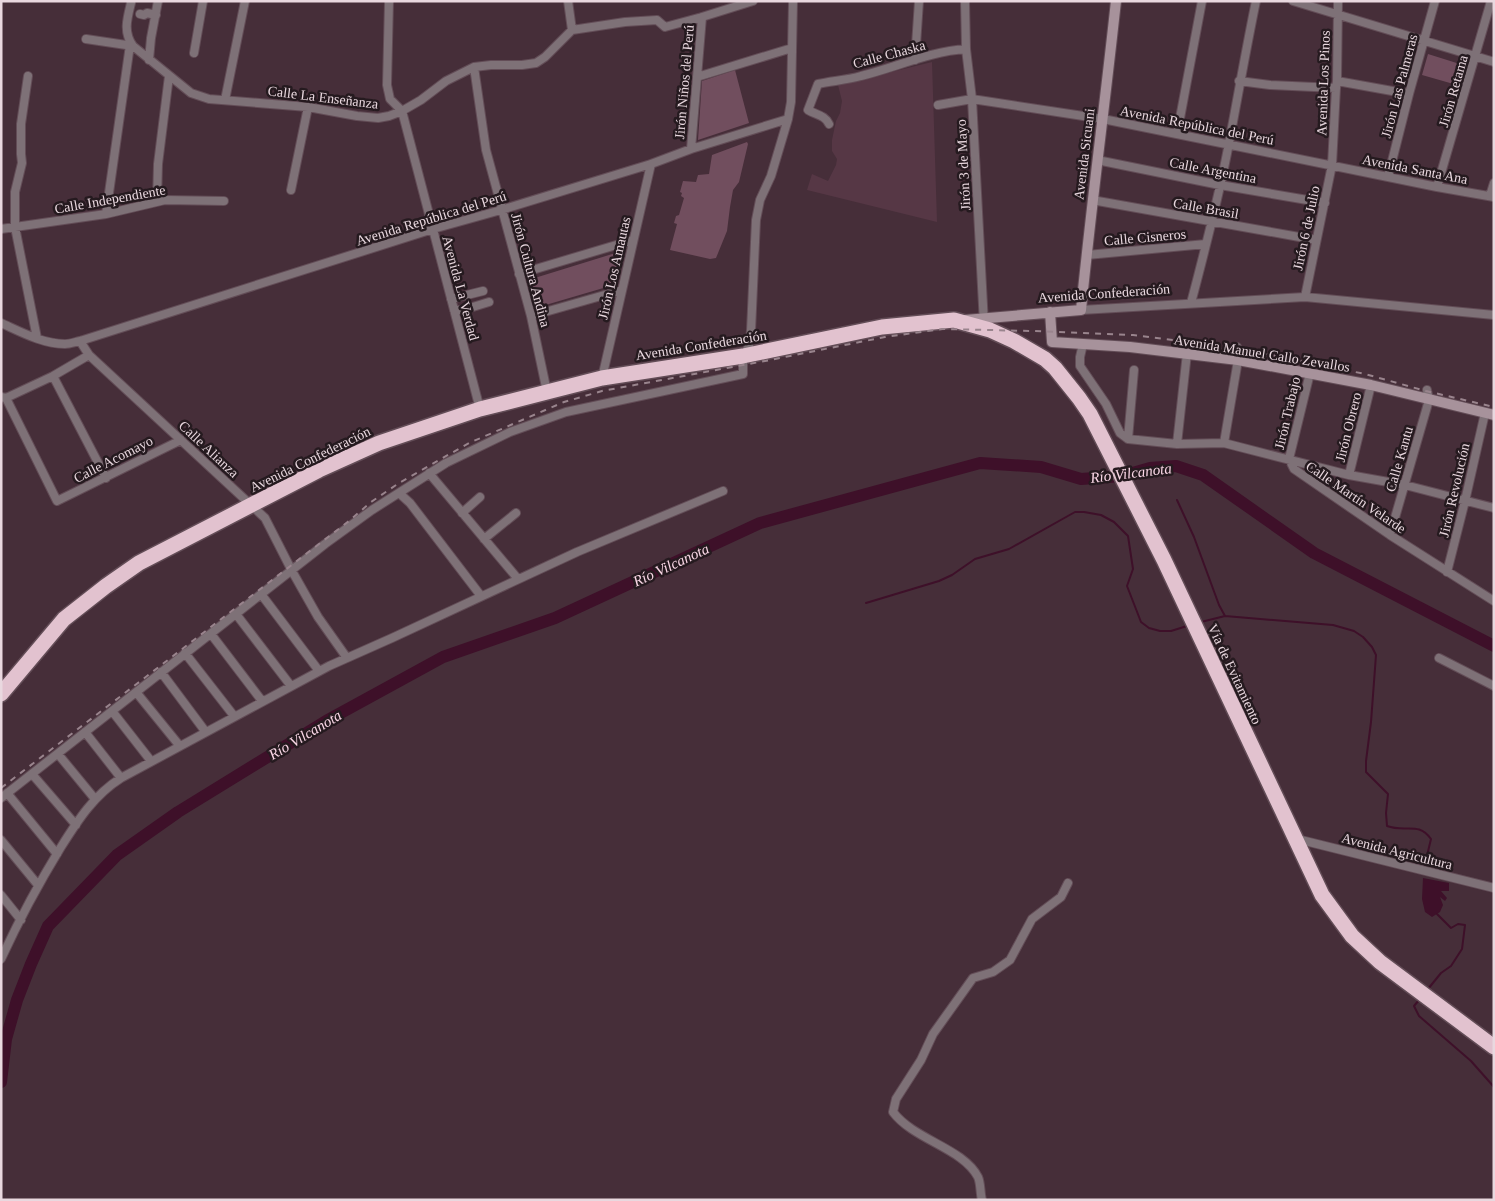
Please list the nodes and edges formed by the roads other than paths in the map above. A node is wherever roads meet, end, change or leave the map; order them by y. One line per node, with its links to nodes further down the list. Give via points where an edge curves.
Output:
1 (158, 1): 20 (street)
2 (202, 1): 30 (street)
3 (245, 1): 43 (street)
4 (389, 1): 46 (street, Avenida La Verdad, via 386,85 390,99)
5 (568, 1): 22 (street)
6 (753, 1): 21 (street)
7 (793, 1): 28 (street)
8 (919, 1): 33 (street)
9 (965, 1): 29 (street, Jirón 3 de Mayo)
10 (1116, 1): 48 (street, Avenida Sicuani)
11 (1202, 1): 50 (street)
12 (1256, 1): 39 (street)
13 (1293, 1): 19 (street)
14 (1338, 1): 19 (street, Avenida Los Pinos)
15 (1435, 1): 26 (street, Jirón Las Palmeras)
16 (1491, 1): 31 (street, Jirón Retama)
17 (131, 3): 27 (street, via 123,29)
18 (140, 14): 20 (street)
19 (1338, 14): 26 (street); 40 (street, Avenida Los Pinos)
20 (156, 15): 24 (street)
21 (702, 18): 22 (street, via 665,27 657,20); 38 (street, Jirón Niños del Perú)
22 (572, 30): 35 (street, Calle La Enseñanza, via 536,63)
23 (142, 35): 24 (street)
24 (152, 35): 32 (street)
25 (86, 39): 27 (street)
26 (1424, 40): 31 (street); 41 (street, Jirón Las Palmeras)
27 (132, 46): 32 (street, Calle La Enseñanza); 67 (street)
28 (792, 48): 38 (street); 47 (street)
29 (966, 49): 33 (street, Calle Chaska); 42 (street, Jirón 3 de Mayo)
30 (194, 53)
31 (1476, 57): 34 (street); 59 (street, Jirón Retama)
32 (149, 60): 37 (street, Calle La Enseñanza)
33 (916, 60): 49 (street, Calle Chaska, via 818,84 808,110 826,119)
34 (1494, 62)
35 (474, 67): 46 (street, Calle La Enseñanza, via 446,81); 66 (street, Jirón Cultura Andina, via 486,150)
36 (28, 76): 69 (street, via 21,124 22,163 15,192)
37 (169, 76): 43 (street, Calle La Enseñanza, via 190,93); 64 (street, via 158,164)
38 (697, 77): 52 (street, Jirón Niños del Perú)
39 (1239, 81): 40 (street, via 1270,85); 51 (street)
40 (1336, 85): 41 (street); 55 (street, Avenida Los Pinos)
41 (1409, 94): 56 (street, Jirón Las Palmeras)
42 (972, 99): 44 (street, Avenida República del Perú); 48 (street, Avenida República del Perú); 89 (street, Jirón 3 de Mayo)
43 (224, 100): 45 (street, Calle La Enseñanza)
44 (938, 105)
45 (308, 107): 46 (street, Calle La Enseñanza, via 378,118); 60 (street)
46 (402, 111): 70 (street, Avenida La Verdad)
47 (788, 119): 52 (street, Avenida República del Perú); 98 (street, via 756,220 749,346)
48 (1103, 119): 50 (street, Avenida República del Perú); 53 (street, Avenida Sicuani)
49 (828, 124)
50 (1177, 134): 51 (street, Avenida República del Perú)
51 (1229, 144): 55 (street, Avenida República del Perú); 58 (street)
52 (691, 150): 54 (street, Avenida República del Perú)
53 (1097, 160): 58 (street, Calle Argentina); 63 (street, Avenida Sicuani)
54 (651, 164): 66 (street, Avenida República del Perú); 72 (street, Jirón Los Amautas)
55 (1332, 165): 56 (street, Avenida Santa Ana); 65 (street, Jirón 6 de Julio)
56 (1388, 177): 59 (street, Avenida Santa Ana)
57 (1494, 182): 61 (street)
58 (1220, 185): 65 (street, Calle Argentina); 68 (street)
59 (1437, 187): 61 (street, Avenida Santa Ana)
60 (291, 190)
61 (1492, 196)
62 (224, 200): 64 (street, Calle Independiente)
63 (1092, 200): 68 (street, Calle Brasil); 75 (street, Avenida Sicuani)
64 (157, 201): 67 (street, Calle Independiente)
65 (1324, 203): 73 (street, Jirón 6 de Julio)
66 (501, 210): 70 (street, Avenida República del Perú); 76 (street, Jirón Cultura Andina)
67 (106, 214): 69 (street, Calle Independiente)
68 (1212, 222): 73 (street, Calle Brasil); 74 (street)
69 (15, 227): 71 (street, Calle Independiente); 91 (street)
70 (433, 229): 80 (street, Avenida La Verdad); 92 (street, Avenida República del Perú)
71 (1, 230)
72 (633, 240): 76 (street); 77 (street, Jirón Los Amautas)
73 (1316, 240): 79 (street, Jirón 6 de Julio)
74 (1206, 244): 75 (street, Calle Cisneros); 82 (street)
75 (1086, 255): 84 (street, Avenida Sicuani)
76 (519, 274): 87 (street, Jirón Cultura Andina)
77 (622, 290): 87 (street); 104 (street, Jirón Los Amautas)
78 (483, 291): 80 (street)
79 (1305, 297): 82 (street, Avenida Confederación); 86 (street, Avenida Confederación)
80 (451, 300): 83 (street, Avenida La Verdad)
81 (489, 302): 83 (street)
82 (1191, 303): 84 (street, Avenida Confederación)
83 (454, 310): 109 (street, Avenida La Verdad)
84 (1081, 310): 85 (street, Avenida Confederación)
85 (1050, 312): 89 (street, Avenida Confederación); 93 (street)
86 (1494, 315)
87 (531, 316): 106 (street, Jirón Cultura Andina)
88 (954, 320): 89 (highway, Vía de Evitamiento); 98 (highway, Avenida Confederación, via 882,327)
89 (984, 323): 99 (highway, Vía de Evitamiento)
90 (1, 324): 91 (street)
91 (38, 338): 92 (street, via 65,344)
92 (80, 341): 97 (street, Calle Alianza)
93 (1052, 342): 94 (street, Avenida Manuel Callo Zevallos); 99 (street)
94 (1083, 344): 96 (street, Avenida Manuel Callo Zevallos); 111 (street, via 1080,366 1106,404 1120,433)
95 (1237, 348): 100 (street)
96 (1188, 353): 100 (street, Avenida Manuel Callo Zevallos); 114 (street)
97 (89, 354): 103 (street); 112 (street, Calle Alianza)
98 (744, 356): 104 (highway, Avenida Confederación); 116 (street, via 743,374 566,412 510,432)
99 (1045, 359): 160 (highway, Vía de Evitamiento, via 1090,414 1164,560)
100 (1238, 360): 102 (street, Avenida Manuel Callo Zevallos); 113 (street)
101 (1134, 370): 111 (street)
102 (1310, 373): 105 (street, Avenida Manuel Callo Zevallos); 115 (street, Jirón Trabajo)
103 (54, 376): 108 (street); 118 (street)
104 (602, 378): 106 (highway, Avenida Confederación)
105 (1371, 385): 107 (street, Avenida Manuel Callo Zevallos); 117 (street, Jirón Obrero)
106 (547, 392): 109 (highway, Avenida Confederación)
107 (1428, 395): 110 (street, Avenida Manuel Callo Zevallos); 119 (street, Calle Kantu)
108 (4, 397): 118 (street, Calle Acomayo, via 57,501)
109 (480, 409): 124 (highway, Avenida Confederación, via 379,443)
110 (1489, 414): 123 (street, Jirón Revolución)
111 (1128, 439): 114 (street, Calle Martín Velarde)
112 (181, 440): 118 (street, Calle Acomayo); 124 (street, Calle Alianza)
113 (1224, 443): 114 (street, Calle Martín Velarde); 115 (street, Calle Martín Velarde)
114 (1177, 444)
115 (1289, 459): 117 (street); 128 (street, Calle Martín Velarde, via 1294,469)
116 (429, 473): 121 (street); 126 (street)
117 (1349, 475): 119 (street)
118 (106, 478)
119 (1405, 485): 123 (street); 128 (street, Calle Kantu)
120 (723, 490): 132 (street)
121 (399, 493): 130 (street, via 324,544); 134 (street)
122 (480, 497): 126 (street)
123 (1465, 501): 125 (street); 131 (street, Jirón Revolución)
124 (252, 506): 130 (street, Calle Alianza, via 265,518); 146 (highway, Avenida Confederación, via 139,562 106,586 64,620)
125 (1494, 508)
126 (462, 512): 129 (street)
127 (516, 513): 129 (street)
128 (1390, 535): 131 (street, Calle Martín Velarde)
129 (484, 539): 132 (street)
130 (292, 571): 133 (street); 139 (street, Calle Alianza, via 318,617)
131 (1446, 572): 135 (street, Calle Martín Velarde)
132 (518, 580): 134 (street)
133 (261, 594): 136 (street); 141 (street)
134 (481, 596): 139 (street)
135 (1494, 601)
136 (236, 614): 137 (street); 143 (street)
137 (211, 634): 138 (street); 147 (street)
138 (186, 654): 142 (street); 149 (street)
139 (347, 658): 141 (street)
140 (1439, 658): 144 (street)
141 (319, 671): 143 (street)
142 (161, 672): 145 (street); 150 (street)
143 (291, 686): 147 (street)
144 (1494, 686)
145 (136, 692): 148 (street); 152 (street)
146 (1, 694)
147 (262, 701): 149 (street)
148 (112, 711): 151 (street); 154 (street)
149 (234, 716): 150 (street)
150 (205, 731): 152 (street)
151 (85, 732): 153 (street); 156 (street)
152 (179, 746): 154 (street)
153 (58, 754): 155 (street); 158 (street)
154 (151, 761): 156 (street)
155 (32, 774): 157 (street); 159 (street)
156 (121, 778): 158 (street)
157 (4, 796): 162 (street)
158 (95, 799): 159 (street)
159 (76, 825): 162 (street)
160 (1294, 838): 165 (street, Avenida Agricultura); 169 (highway, Vía de Evitamiento, via 1322,895 1352,936 1380,962)
161 (1, 840): 164 (street)
162 (57, 854): 164 (street)
163 (1068, 883): 170 (street, via 1062,897 1032,919 1010,960 994,972 973,978 933,1034 896,1099 893,1112 901,1121 969,1164 978,1178)
164 (38, 885): 167 (street)
165 (1494, 888)
166 (1, 895): 167 (street)
167 (20, 920): 168 (street)
168 (2, 952)
169 (1494, 1046)
170 (982, 1200)

